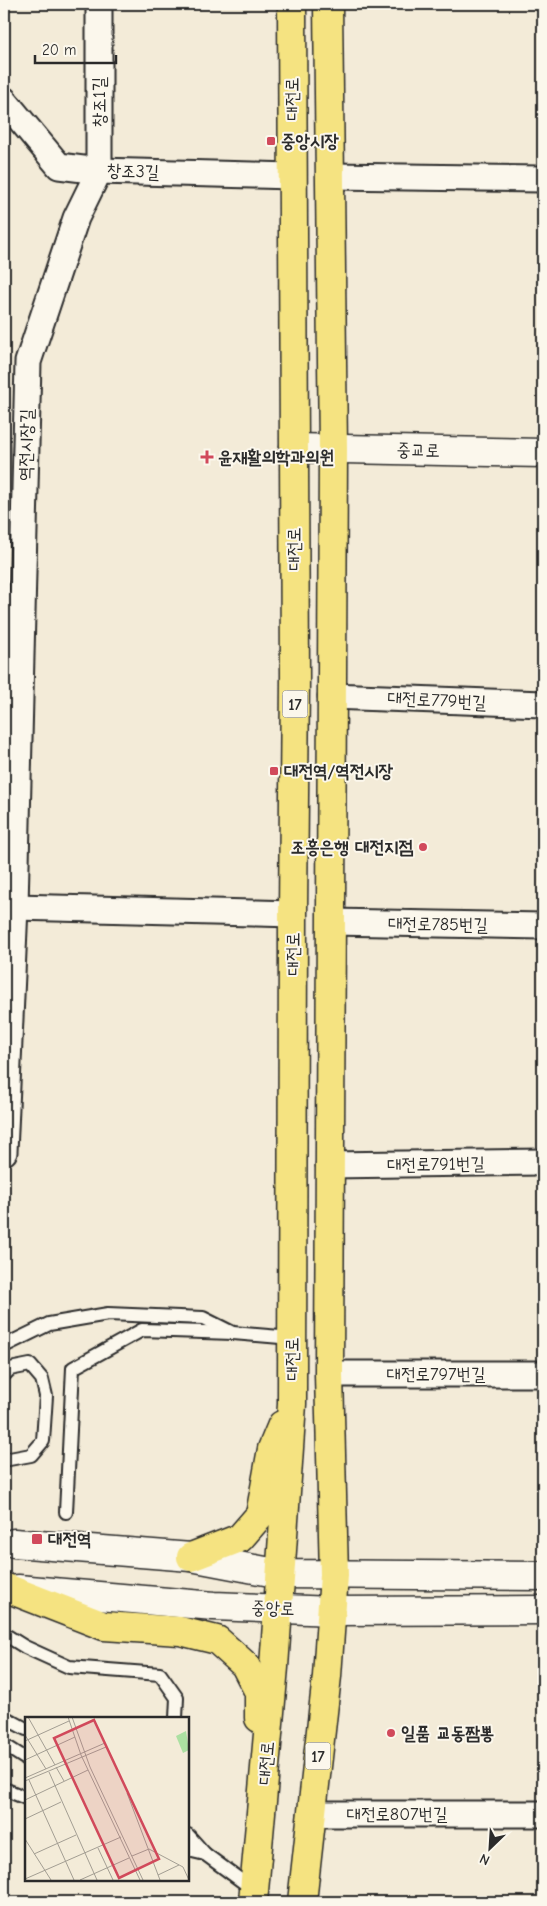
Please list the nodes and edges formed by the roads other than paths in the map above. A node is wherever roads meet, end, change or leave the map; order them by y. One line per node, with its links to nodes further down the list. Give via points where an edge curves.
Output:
1 (99, 4): 5 (street, 창조1길)
2 (292, 4): 6 (main road, 대전로 / 17)
3 (328, 4): 7 (main road, 17)
4 (4, 100): 5 (street, 창조3길, via 59,166)
5 (99, 171): 6 (street, 창조3길); 14 (street, 역전시장길, via 76,218 28,362)
6 (292, 176): 9 (main road, 대전로 / 17)
7 (331, 176): 8 (street); 10 (main road, 17)
8 (543, 179)
9 (294, 448): 10 (main road, 중교로); 15 (main road, 대전로 / 17)
10 (333, 448): 11 (main road, 중교로); 12 (main road, 17)
11 (543, 453)
12 (332, 696): 13 (street, 대전로779번길); 16 (main road, 17)
13 (543, 704)
14 (15, 907): 15 (street); 18 (street, 역전시장길)
15 (293, 914): 22 (main road, 대전로 / 17)
16 (332, 922): 17 (street, 대전로785번길); 20 (main road, 17)
17 (543, 926)
18 (4, 1152)
19 (543, 1162): 20 (street, 대전로791번길)
20 (329, 1165): 24 (main road, 17)
21 (233, 1333): 22 (lane); 23 (lane, via 203,1318 108,1314 49,1324); 29 (lane, via 142,1330 73,1368)
22 (292, 1338): 27 (main road, 대전로 / 17)
23 (4, 1346)
24 (329, 1374): 25 (street, 대전로797번길); 33 (main road, 17)
25 (543, 1374)
26 (4, 1375): 28 (lane, via 10,1369 30,1365 42,1378 46,1396 43,1441 30,1455)
27 (292, 1404): 31 (main road, via 272,1449 260,1515 240,1538); 32 (main road, 대전로 / 17)
28 (4, 1460)
29 (66, 1512)
30 (14, 1543): 31 (main road, 중앙로)
31 (191, 1557): 32 (main road, 중앙로)
32 (282, 1574): 33 (main road, 중앙로); 36 (main road, 대전로 / 17)
33 (334, 1575): 34 (main road, 중앙로); 38 (main road, 17)
34 (543, 1576)
35 (4, 1587): 36 (main road, 중앙로, via 214,1606); 47 (main road, via 104,1626 180,1631 217,1640 245,1665 259,1692)
36 (279, 1607): 38 (main road, 중앙로); 47 (main road, 대전로 / 17)
37 (543, 1610): 38 (main road, 중앙로)
38 (332, 1611): 48 (main road, 17)
39 (4, 1634): 41 (lane, via 68,1667 160,1674 177,1698)
40 (4, 1717): 42 (lane)
41 (176, 1717)
42 (25, 1728)
43 (4, 1744): 44 (lane)
44 (25, 1757)
45 (4, 1789): 46 (lane)
46 (25, 1798)
47 (262, 1806): 53 (main road, 대전로 / 17)
48 (311, 1814): 49 (street, 대전로807번길); 54 (main road, 17)
49 (543, 1814)
50 (189, 1836): 52 (lane)
51 (189, 1850): 52 (lane)
52 (205, 1854): 53 (lane)
53 (254, 1896)
54 (302, 1902)

